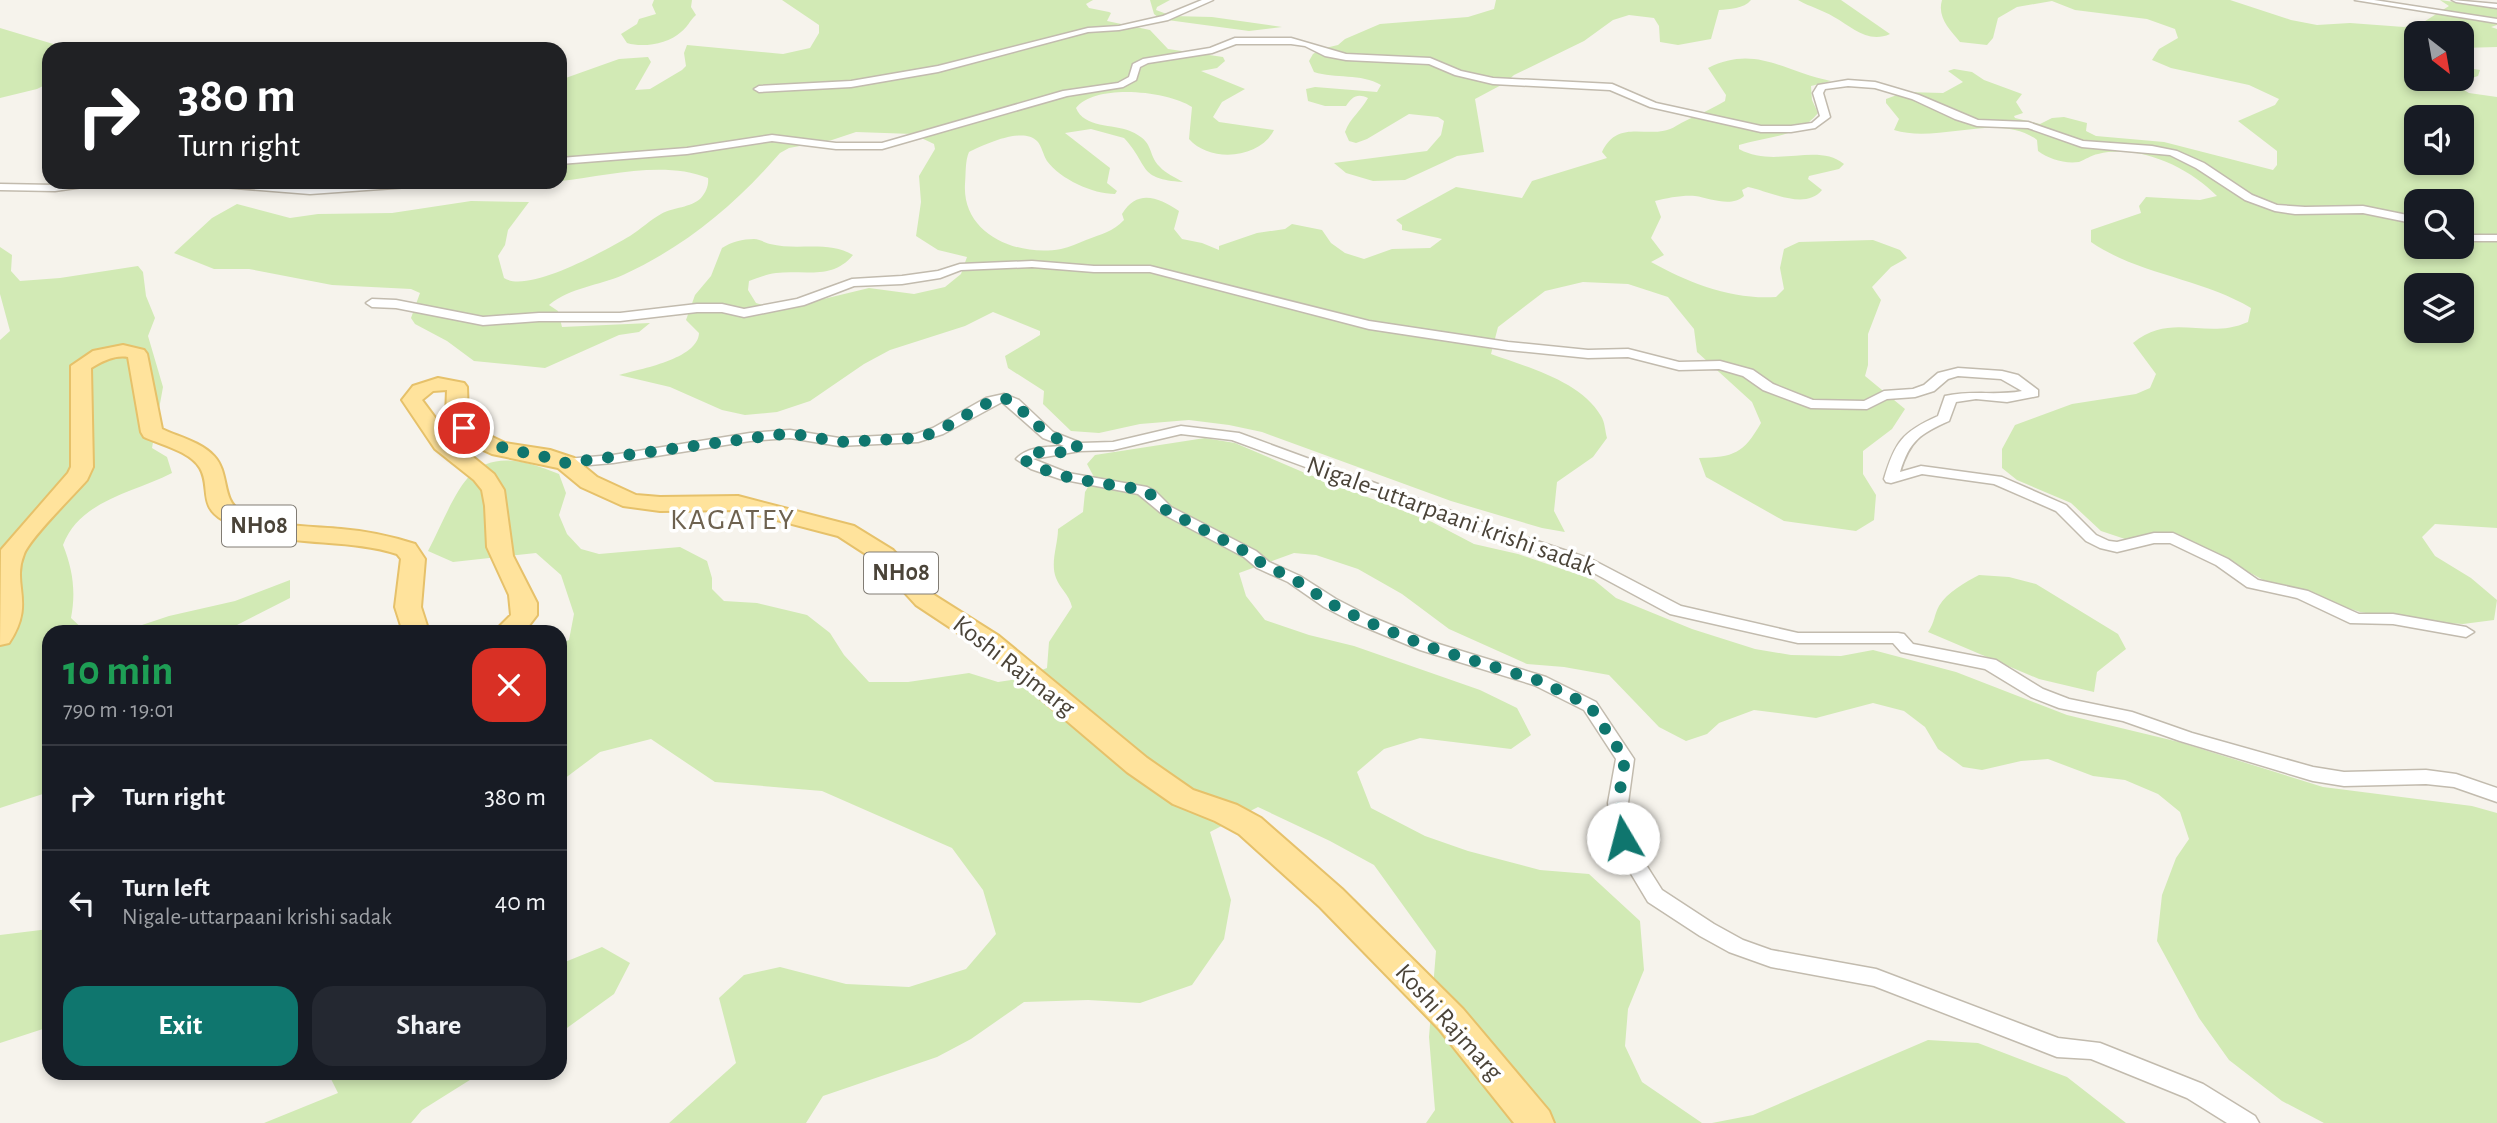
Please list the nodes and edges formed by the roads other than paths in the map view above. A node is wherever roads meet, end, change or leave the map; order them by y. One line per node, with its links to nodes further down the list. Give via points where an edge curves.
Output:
1 (1209, 0): 6 (street, via 1165,18 1088,30 938,69 851,84)
2 (2359, 0): 5 (street)
3 (2456, 0): 4 (street)
4 (2497, 6)
5 (2497, 21)
6 (759, 89)
7 (567, 160): 12 (street, via 687,151 772,138 882,146 1066,93 1120,85 1133,78 1136,66 1146,61 1248,39 1291,41 1346,57 1430,61 1493,81 1612,87 1653,105 1761,129 1815,125 1825,117 1818,93 1821,87 1855,82 1901,92 1978,124 2034,126 2090,146 2145,147 2171,153 2193,160 2240,192 2275,208 2356,209)
8 (0, 187): 9 (street)
9 (42, 188)
10 (285, 189): 11 (street)
11 (352, 189)
12 (2404, 218)
13 (2474, 238): 14 (street)
14 (2497, 238)
15 (372, 303): 20 (street, via 483,321 620,317 698,308 744,313 800,302 852,283 928,276 961,267 1032,264 1150,269 1369,325 1508,346 1628,353 1679,366 1720,365 1748,373 1768,387 1811,404 1867,405 1884,395 1916,393 1942,376 1958,372 2002,375 2033,393 1950,399 1944,418 1911,433 1900,448 1891,479 1921,470 1997,480 2061,508 2091,538 2105,545 2173,538 2222,562 2253,584 2302,594 2357,619 2393,619)
16 (1079, 447): 17 (street, Nigale-uttarpaani krishi sadak, via 1048,435 1004,398 918,438 839,442 790,433); 22 (street, Nigale-uttarpaani krishi sadak, via 1112,446 1181,430 1234,436 1585,562 1676,610 1798,638 1898,638 1907,648 1990,664 2065,704 2126,716 2314,774 2344,779 2426,777); 24 (street, via 1064,453 1040,451 1023,459 1088,481 1150,494 1166,510 1361,619 1426,646 1540,681 1590,706 1625,759 1618,803 1623,838 1634,862 1655,896 1707,930 1771,958 1876,978 2057,1047 2092,1050 2194,1091)
17 (566, 463): 19 (main road, Koshi Rajmarg / NH08, via 500,449 478,439 457,416 458,391 452,385 421,389 412,400 455,456 490,484 497,503 499,547 521,590 525,612); 23 (main road, Koshi Rajmarg / NH08, via 589,482 631,501 737,503 846,530 884,555 925,600 990,642 1137,765 1182,797 1250,826 1331,898 1451,1019)
18 (414, 625): 21 (main road, NH08, via 408,607 413,559 406,549 366,539 278,531 230,516 215,499 213,469 204,458 152,432 137,354 119,351 90,358 80,366 82,467 7,561 11,617)
19 (514, 625)
20 (2466, 632)
21 (0, 637)
22 (2497, 794)
23 (1536, 1123)
24 (2247, 1123)

